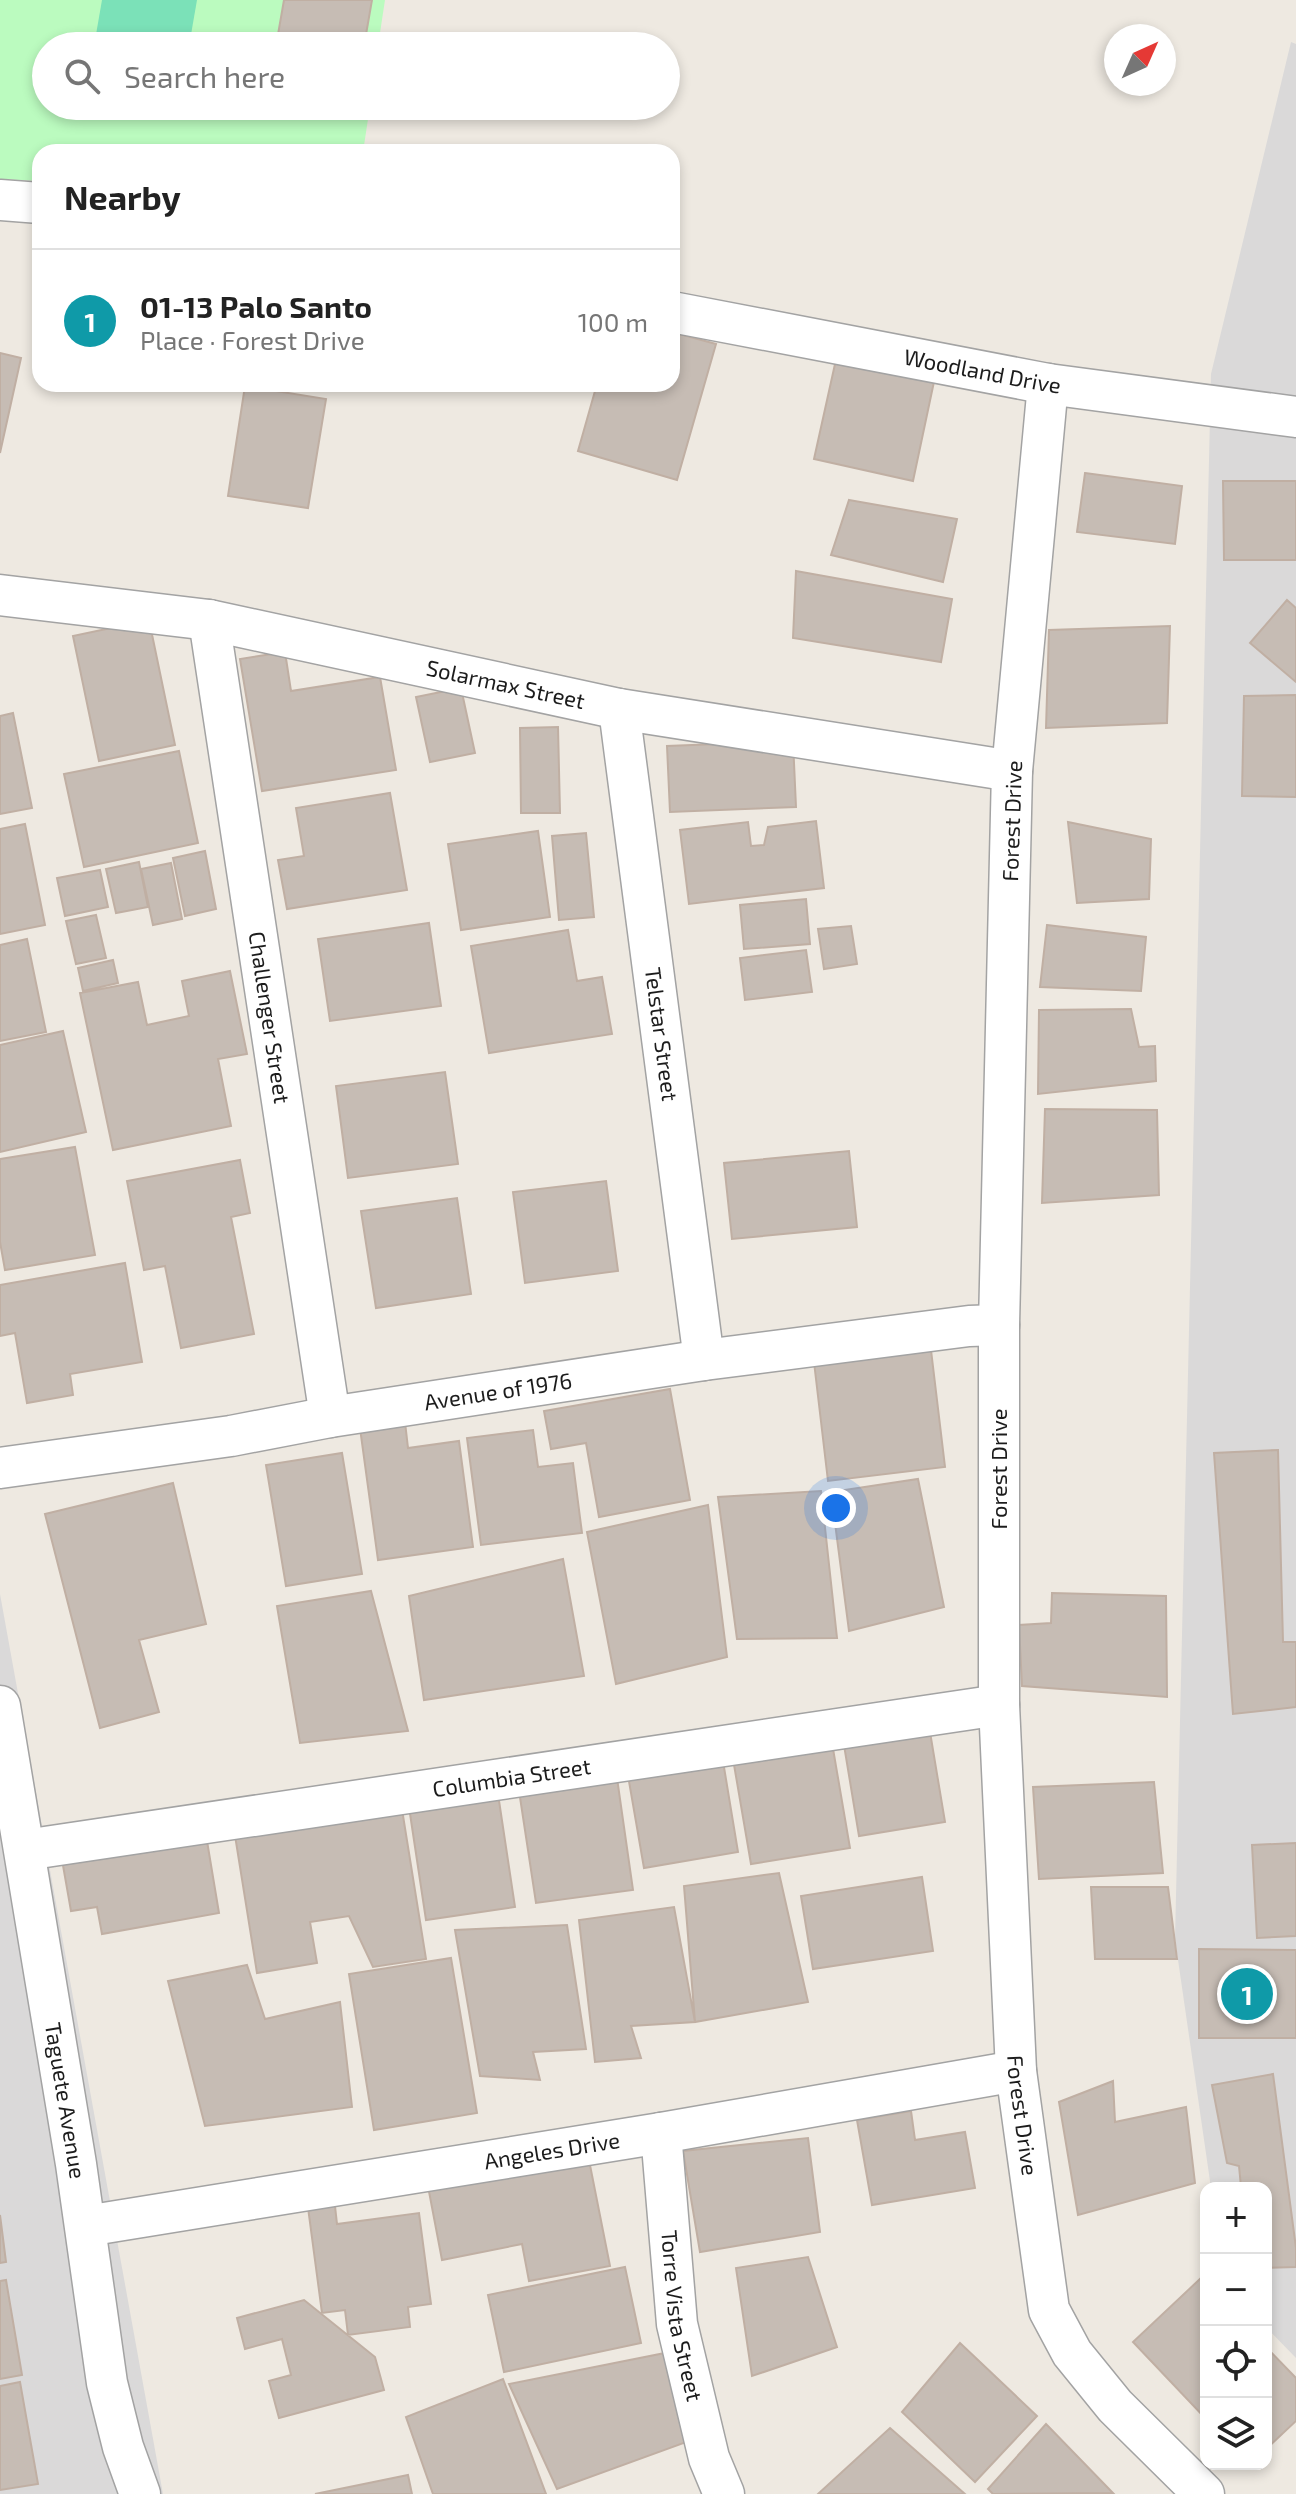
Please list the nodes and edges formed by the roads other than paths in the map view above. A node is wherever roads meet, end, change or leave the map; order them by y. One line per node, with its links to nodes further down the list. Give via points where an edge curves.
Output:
1 (0, 200): 2 (street)
2 (32, 202)
3 (680, 314): 4 (street, Woodland Drive)
4 (1048, 384): 5 (street, Woodland Drive); 9 (street, Forest Drive)
5 (1296, 417)
6 (0, 595): 7 (street, Solarmax Street)
7 (209, 620): 8 (street, Solarmax Street); 12 (street, Challenger Street)
8 (619, 709): 9 (street, Solarmax Street); 11 (street, Telstar Street)
9 (1012, 771): 10 (street, Forest Drive)
10 (999, 1325): 11 (street, Avenue of 1976); 14 (street, Forest Drive)
11 (704, 1360): 12 (street, Avenue of 1976)
12 (330, 1417): 13 (street, Avenue of 1976)
13 (0, 1468)
14 (999, 1705): 16 (street, Columbia Street); 17 (street, Forest Drive)
15 (0, 1706): 16 (street, Taguete Avenue)
16 (25, 1850): 19 (street, Taguete Avenue)
17 (1016, 2071): 18 (street, Angeles Drive); 22 (street, Forest Drive, via 1049,2310 1072,2353 1115,2406)
18 (661, 2133): 19 (street, Angeles Drive); 21 (street, Torre Vista Street, via 677,2324 709,2458)
19 (86, 2226): 20 (street, Taguete Avenue, via 107,2383)
20 (140, 2494)
21 (724, 2494)
22 (1204, 2494)

